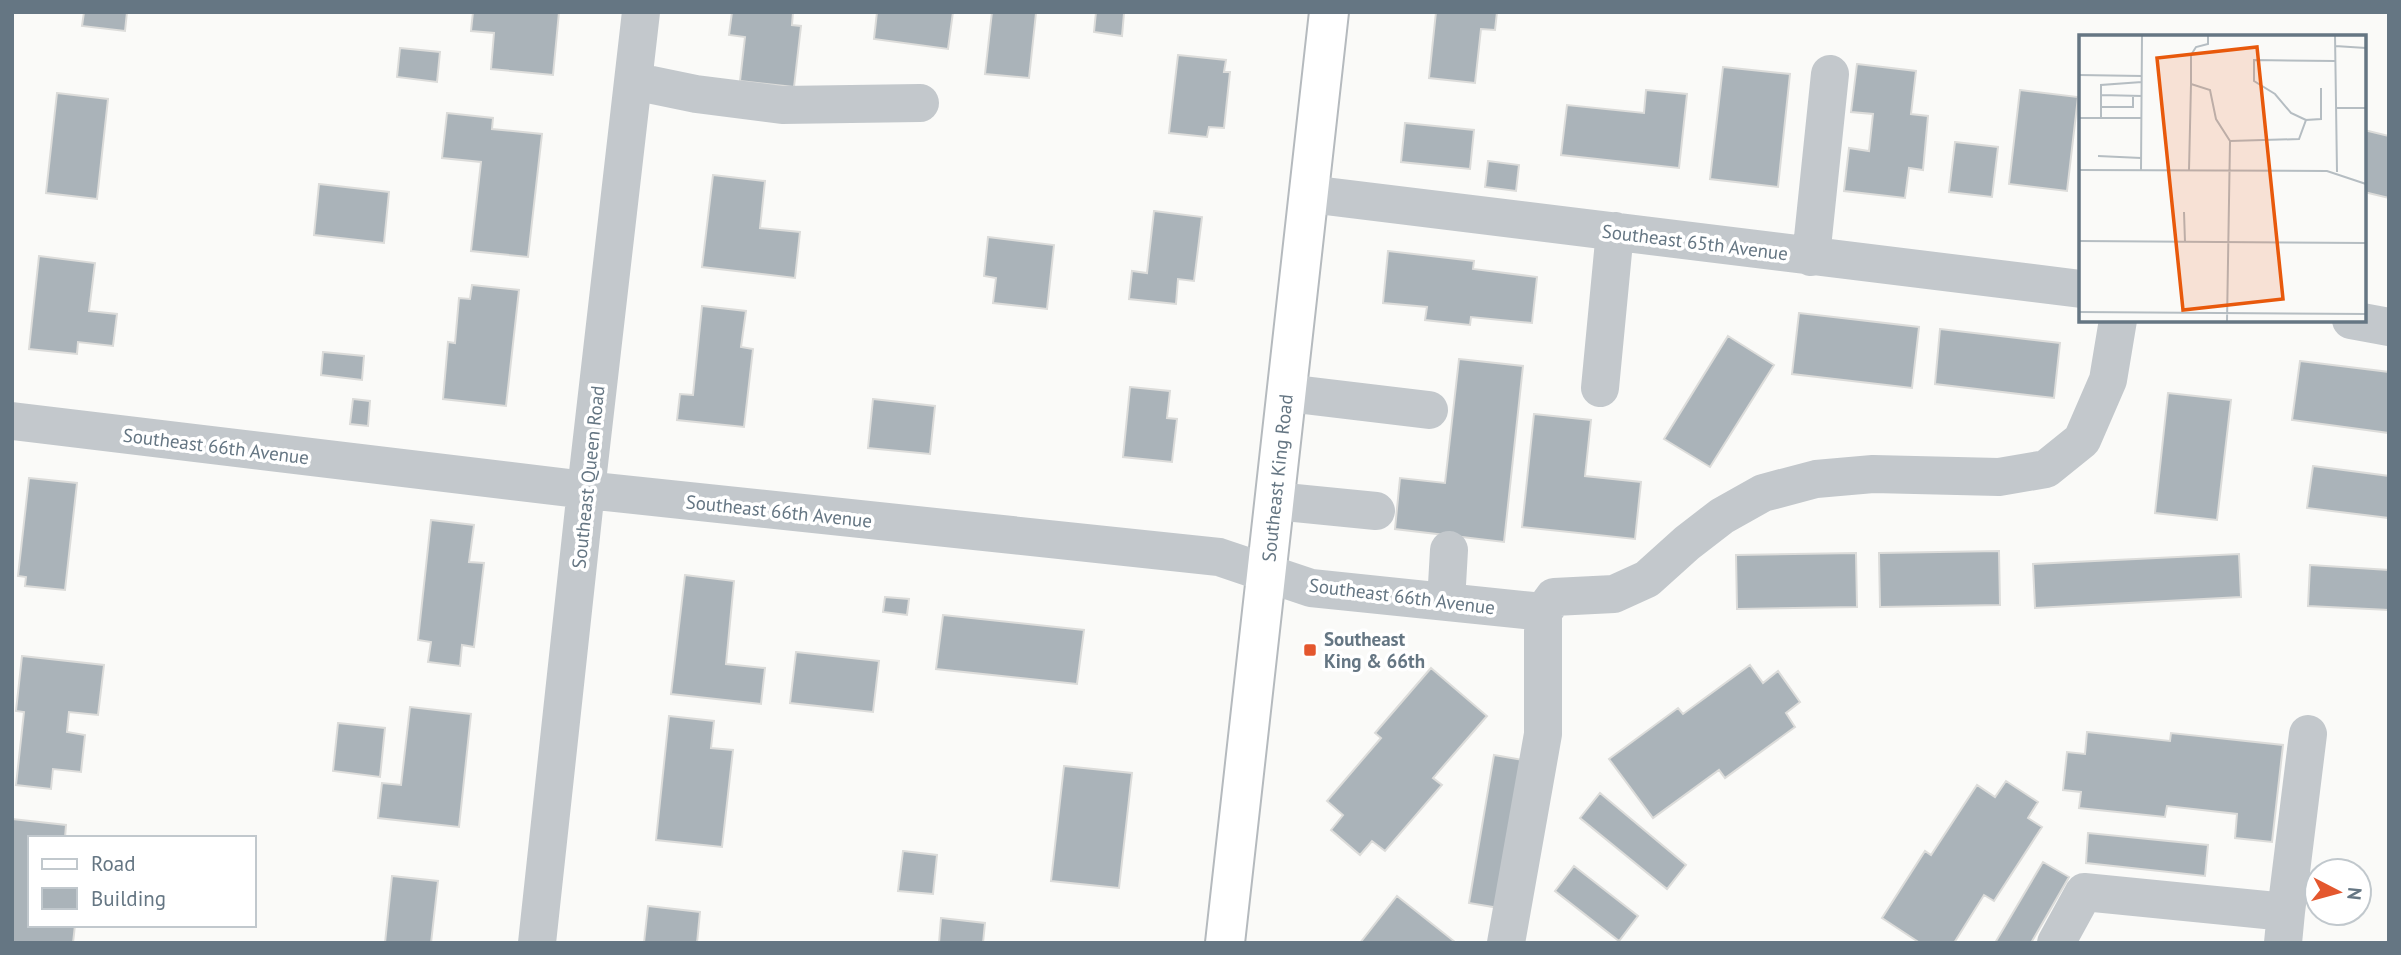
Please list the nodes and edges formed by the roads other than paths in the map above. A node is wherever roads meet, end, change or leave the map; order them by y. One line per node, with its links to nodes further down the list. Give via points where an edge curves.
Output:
1 (641, 12): 4 (street, Southeast Queen Road)
2 (1329, 12): 6 (main road, Southeast King Road)
3 (1830, 74): 8 (street)
4 (633, 81): 5 (street, via 782,105); 17 (street, Southeast Queen Road)
5 (920, 103)
6 (1309, 194): 7 (street, Southeast 65th Avenue); 14 (main road, Southeast King Road)
7 (1615, 231): 8 (street, Southeast 65th Avenue); 13 (street)
8 (1811, 257): 9 (street, Southeast 65th Avenue)
9 (2079, 289)
10 (2118, 322): 23 (street, via 2108,380 2082,440 2046,468 1999,477 1873,474 1816,479 1763,493 1687,543 1647,579 1614,594 1554,597)
11 (2362, 322): 12 (street)
12 (2389, 327)
13 (1600, 388)
14 (1287, 393): 15 (street); 18 (main road, Southeast King Road)
15 (1429, 410)
16 (12, 421): 17 (street, Southeast 66th Avenue)
17 (586, 490): 21 (street, Southeast 66th Avenue, via 1219,557); 26 (street, Southeast Queen Road)
18 (1275, 501): 19 (street); 21 (main road, Southeast King Road)
19 (1376, 511)
20 (1449, 550): 22 (street)
21 (1267, 573): 22 (street, Southeast 66th Avenue, via 1311,588); 27 (main road, Southeast King Road)
22 (1446, 602): 23 (street, Southeast 66th Avenue)
23 (1543, 612): 28 (street, via 1543,734)
24 (2308, 734): 25 (street)
25 (2285, 928): 29 (street, via 2084,892)
26 (537, 943)
27 (1225, 943)
28 (1507, 943)
29 (2056, 943)

